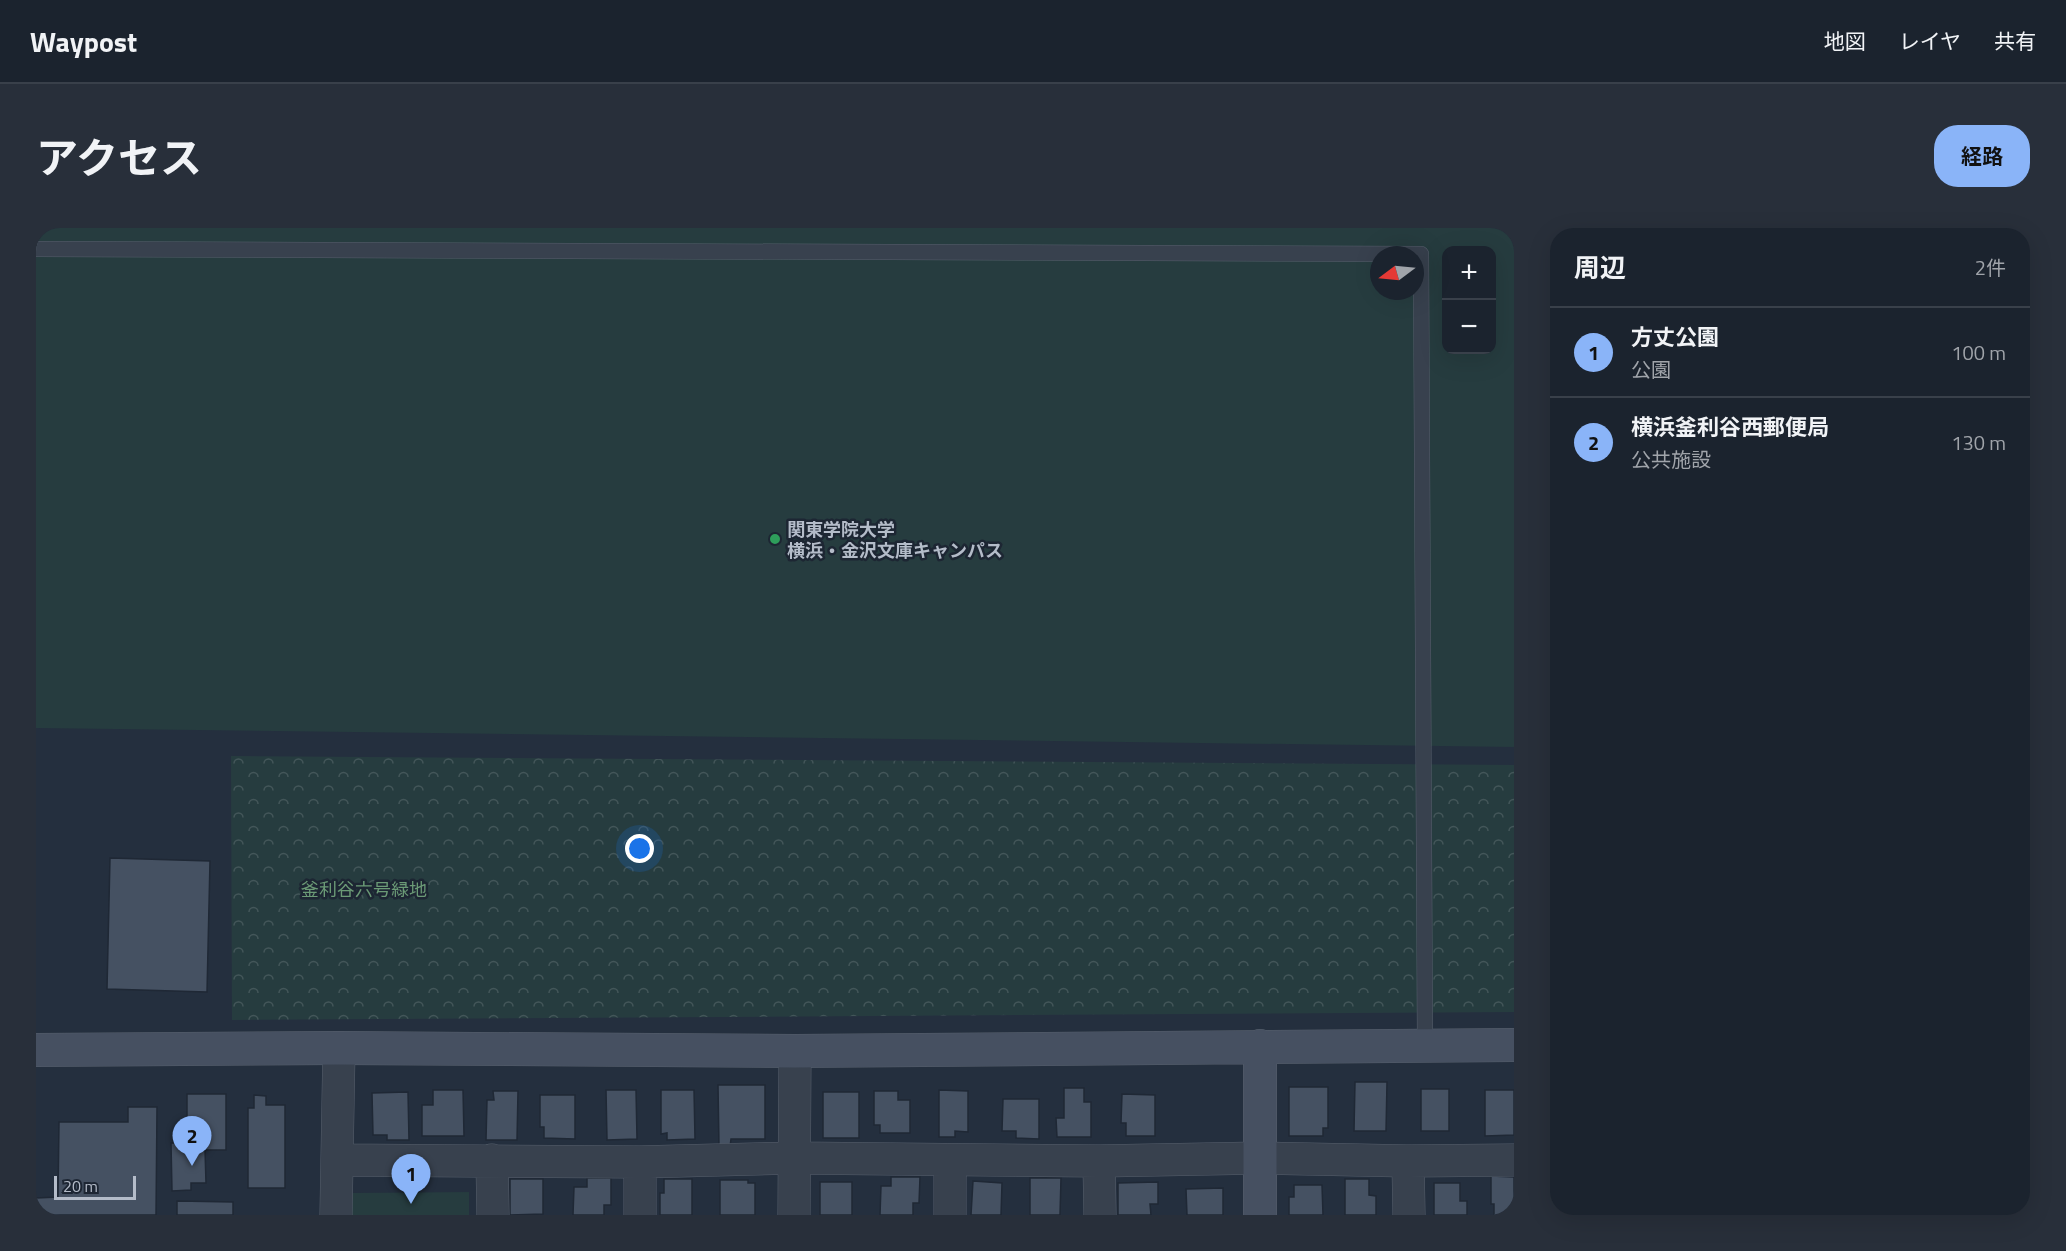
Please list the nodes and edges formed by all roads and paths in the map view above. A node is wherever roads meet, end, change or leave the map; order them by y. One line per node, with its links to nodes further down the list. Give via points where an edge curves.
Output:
1 (36, 249): 2 (lane, via 1421,254)
2 (1425, 1045): 3 (street); 4 (street)
3 (1514, 1045)
4 (1260, 1046): 7 (street); 9 (street)
5 (339, 1048): 6 (street); 7 (street); 10 (street)
6 (36, 1050)
7 (795, 1051): 8 (street)
8 (794, 1158): 12 (street); 16 (street); 20 (street)
9 (1260, 1158): 14 (street); 15 (street); 23 (street)
10 (337, 1160): 11 (street); 17 (street)
11 (492, 1160): 16 (street); 18 (street)
12 (950, 1160): 14 (street); 21 (street)
13 (1514, 1160): 15 (street)
14 (1099, 1161): 22 (street)
15 (1408, 1161): 24 (street)
16 (640, 1162): 19 (street)
17 (336, 1215)
18 (493, 1215)
19 (640, 1215)
20 (794, 1215)
21 (950, 1215)
22 (1100, 1215)
23 (1260, 1215)
24 (1409, 1215)

